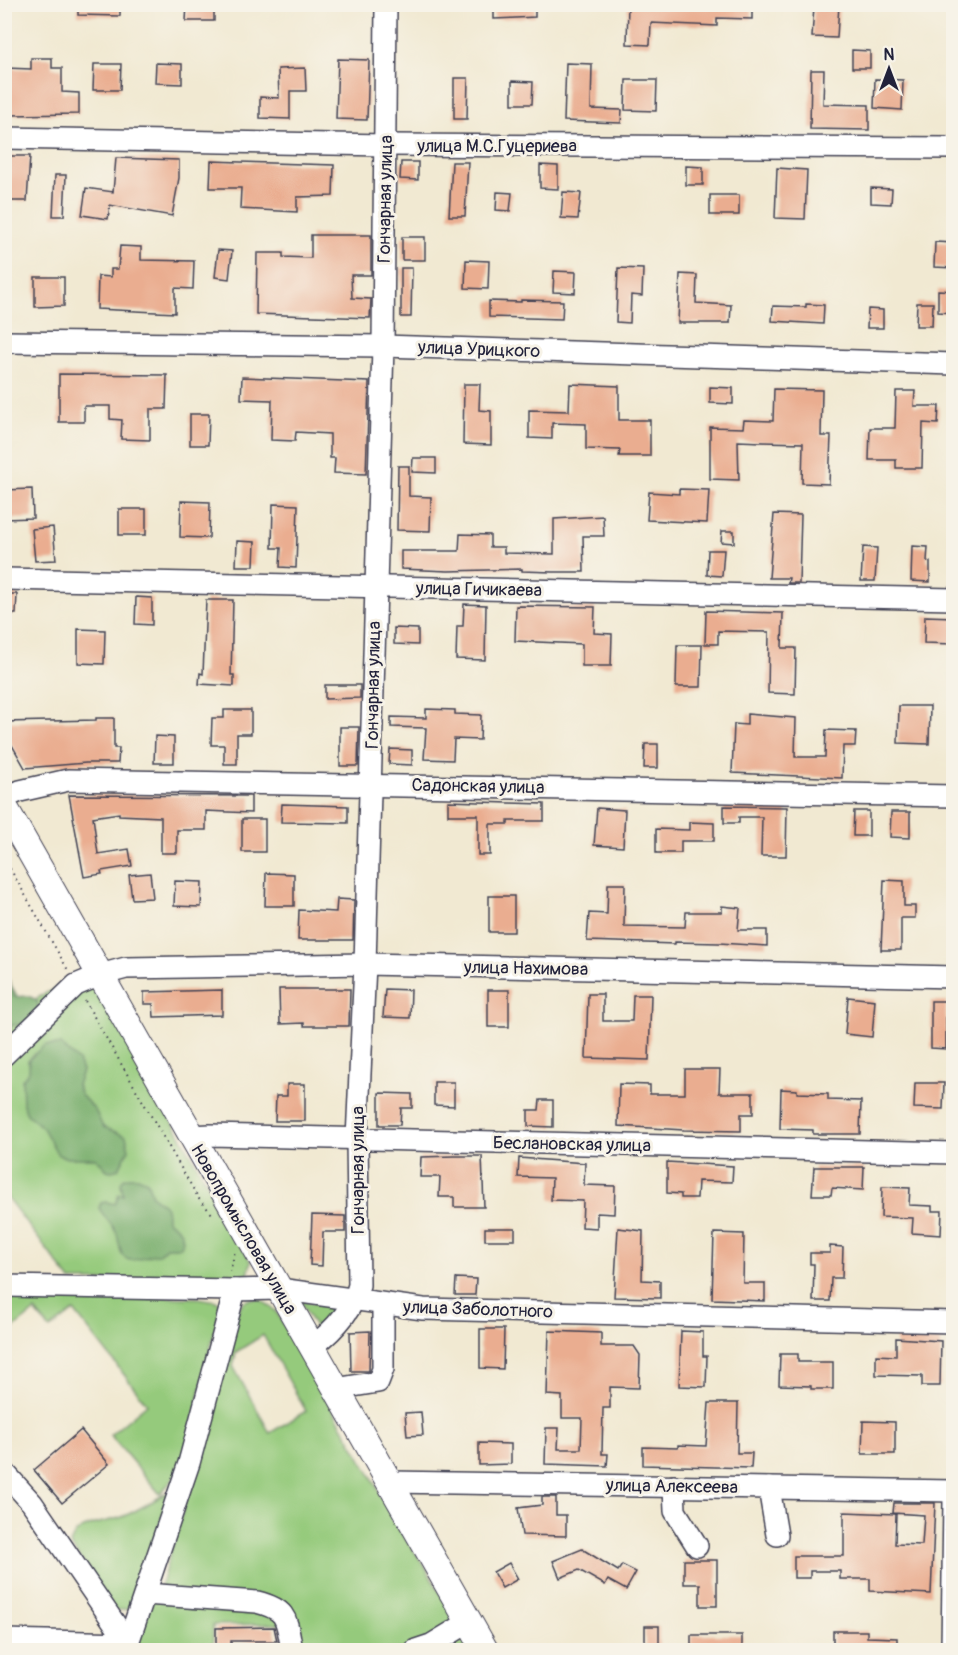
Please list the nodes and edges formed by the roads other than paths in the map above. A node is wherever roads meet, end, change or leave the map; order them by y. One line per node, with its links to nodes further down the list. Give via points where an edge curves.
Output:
1 (386, 4): 3 (street, Гончарная улица)
2 (4, 138): 3 (street, улица М.С.Гуцериева)
3 (386, 145): 4 (street, улица М.С.Гуцериева); 6 (street, Гончарная улица)
4 (954, 148)
5 (4, 342): 6 (street, улица Урицкого)
6 (383, 346): 7 (street, улица Урицкого); 9 (street, Гончарная улица)
7 (954, 364)
8 (4, 579): 9 (street, улица Гичикаева)
9 (375, 587): 10 (street, улица Гичикаева); 11 (street, Гончарная улица)
10 (954, 599)
11 (370, 784): 12 (street, Садонская улица); 13 (street, Садонская улица, via 68,780); 15 (street, Гончарная улица)
12 (954, 796)
13 (4, 798)
14 (4, 806): 16 (main road, Новопромысловая улица)
15 (364, 964): 16 (street, улица Нахимова, via 126,968); 17 (street, улица Нахимова); 20 (street, Гончарная улица)
16 (100, 975): 18 (street, улица Нахимова, via 76,985); 19 (main road, Новопромысловая улица)
17 (954, 977)
18 (4, 1055)
19 (191, 1137): 20 (street, Беслановская улица); 24 (main road, Новопромысловая улица)
20 (357, 1139): 21 (street, Беслановская улица); 25 (street, Гончарная улица)
21 (954, 1153)
22 (232, 1282): 23 (street, улица Заболотного); 24 (street, улица Заболотного); 38 (street, via 189,1463)
23 (4, 1286)
24 (279, 1289): 25 (street, улица Заболотного); 28 (main road, Новопромысловая улица)
25 (356, 1299): 26 (street, улица Заболотного); 28 (street, via 325,1338)
26 (383, 1304): 27 (street, улица Заболотного, via 423,1309); 29 (street, via 383,1369 378,1382)
27 (954, 1322)
28 (312, 1347): 29 (main road, Новопромысловая улица)
29 (335, 1389): 31 (main road, Новопромысловая улица)
30 (4, 1472): 41 (street, via 32,1503)
31 (390, 1482): 32 (street, улица Алексеева); 39 (main road, Новопромысловая улица)
32 (674, 1486): 33 (street, улица Алексеева); 37 (street, via 675,1511)
33 (769, 1488): 34 (street, улица Алексеева); 36 (street)
34 (954, 1491)
35 (954, 1499): 45 (street)
36 (777, 1535)
37 (697, 1546)
38 (145, 1594): 41 (street); 42 (street, via 273,1606 284,1615)
39 (470, 1622): 43 (street); 44 (main road, Новопромысловая улица)
40 (4, 1640): 41 (street)
41 (128, 1647)
42 (292, 1650)
43 (416, 1650)
44 (485, 1650)
45 (952, 1650)

